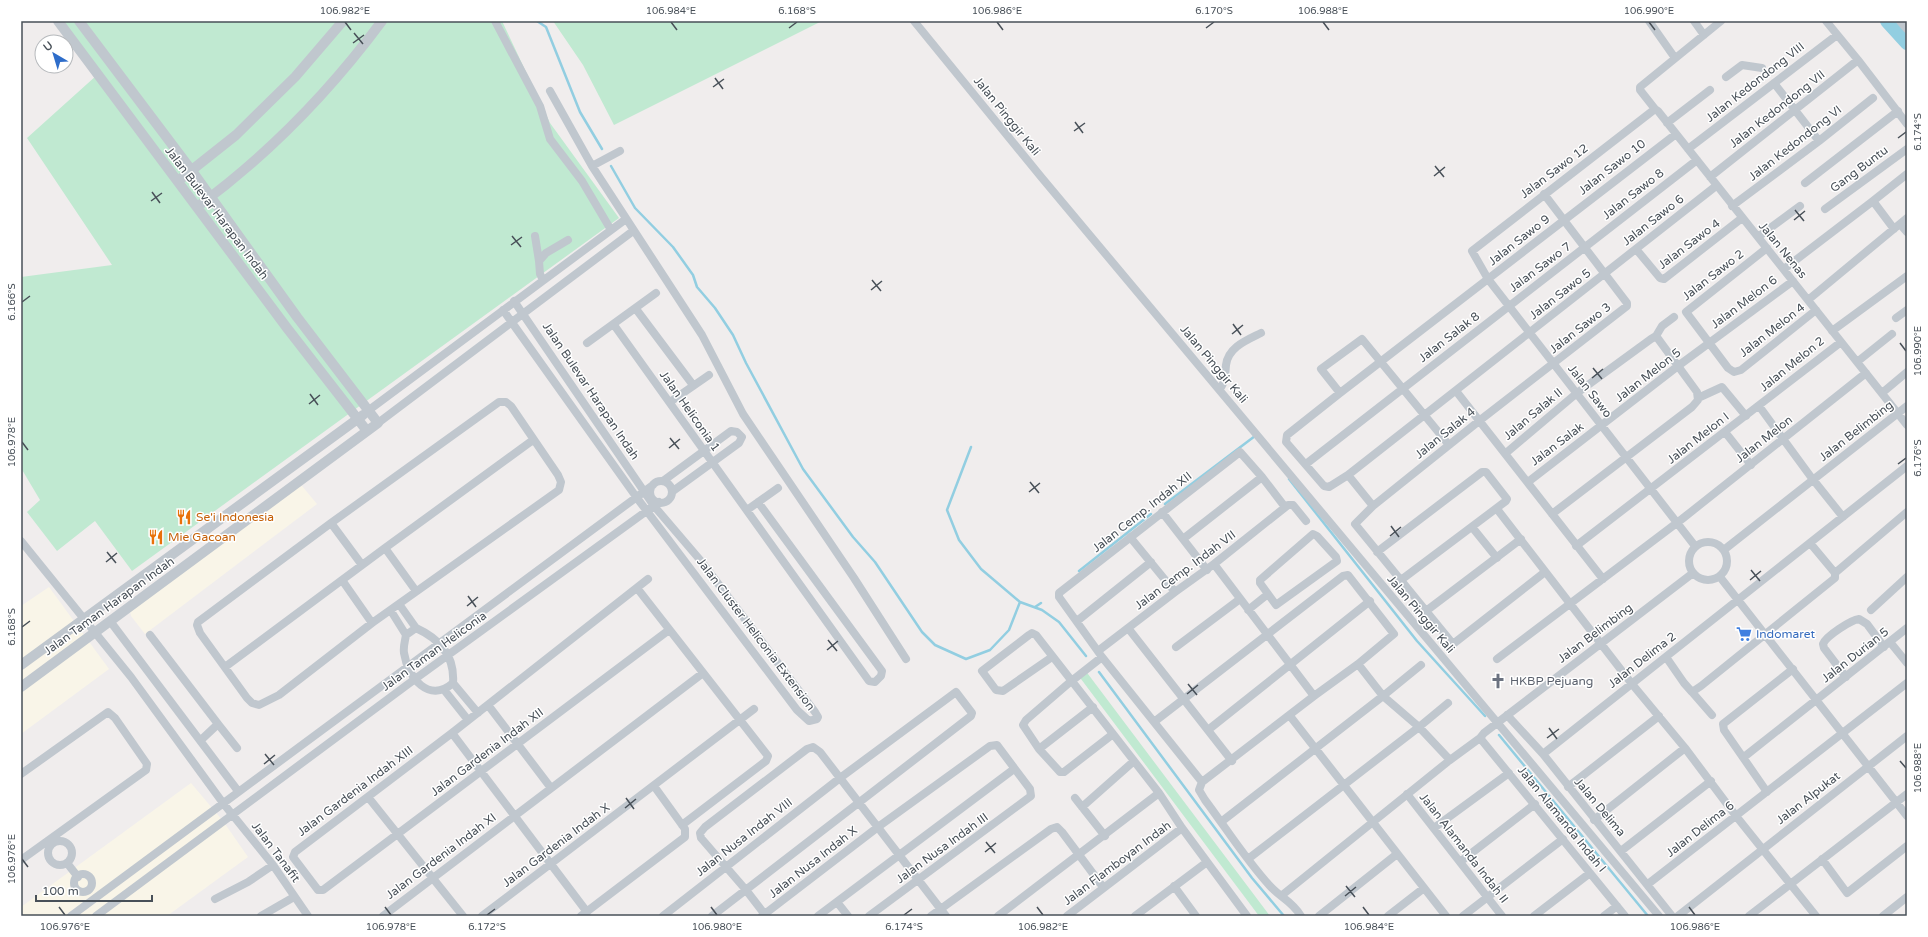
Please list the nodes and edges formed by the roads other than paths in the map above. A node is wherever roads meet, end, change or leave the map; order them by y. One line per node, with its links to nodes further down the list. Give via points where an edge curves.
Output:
1 (58, 21): 38 (street, Jalan Bulevar Harapan Indah)
2 (79, 21): 35 (street, Jalan Bulevar Harapan Indah)
3 (343, 21): 35 (street, via 295,77 236,135)
4 (382, 21): 42 (street, via 317,100 258,158)
5 (495, 21): 52 (street, via 540,106 550,139 582,181)
6 (914, 21): 99 (street, Jalan Pinggir Kali)
7 (1649, 21): 15 (street)
8 (1694, 21): 13 (street)
9 (1721, 21): 13 (street)
10 (1826, 21): 14 (street)
11 (1900, 21): 12 (street)
12 (1907, 29)
13 (1704, 35): 15 (street)
14 (1837, 35): 16 (street); 19 (street, Jalan Kedondong VIII)
15 (1675, 58): 24 (street, Jalan Nenas, via 1640,87)
16 (1858, 60): 23 (street, Jalan Kedondong VII); 25 (street)
17 (1762, 68): 18 (street, via 1744,64)
18 (1726, 77)
19 (1774, 83): 23 (street); 31 (street, Jalan Kedondong VIII)
20 (1710, 90): 26 (street)
21 (550, 91): 34 (street)
22 (1873, 98): 29 (street, Jalan Kedondong VI)
23 (1795, 110): 29 (street); 37 (street, Jalan Kedondong VII)
24 (1651, 111): 26 (street, Jalan Nenas); 41 (street, Jalan Sawo 12)
25 (1898, 111): 27 (street); 39 (street)
26 (1668, 123): 28 (street, Jalan Nenas)
27 (1907, 124)
28 (1676, 134): 31 (street, Jalan Nenas); 50 (street, Jalan Sawo 10)
29 (1819, 141): 44 (street, Jalan Kedondong VI)
30 (1907, 149): 47 (street, Gang Buntu)
31 (1688, 150): 33 (street, Jalan Nenas)
32 (620, 151): 34 (street)
33 (1697, 160): 37 (street, Jalan Nenas); 58 (street, Jalan Sawo 8)
34 (592, 166): 49 (street)
35 (192, 171): 38 (street); 42 (street, Jalan Bulevar Harapan Indah)
36 (1907, 174): 43 (street)
37 (1710, 177): 40 (street, Jalan Nenas)
38 (178, 181): 46 (street, Jalan Bulevar Harapan Indah)
39 (1806, 183)
40 (1716, 186): 44 (street, Jalan Nenas); 61 (street, Jalan Sawo 6)
41 (1544, 194): 50 (street); 59 (street, Jalan Sawo 12)
42 (211, 197): 46 (street); 108 (street, Jalan Bulevar Harapan Indah, via 296,317)
43 (1873, 201): 51 (street); 63 (street)
44 (1732, 206): 48 (street, Jalan Nenas)
45 (1800, 206): 56 (street)
46 (198, 207): 112 (street, Jalan Bulevar Harapan Indah)
47 (1825, 209)
48 (1742, 218): 56 (street, Jalan Nenas); 61 (street, Jalan Sawo 4, via 1664,279 1660,278)
49 (626, 219): 52 (street); 53 (street)
50 (1564, 220): 58 (street); 66 (street, Jalan Sawo 9)
51 (1900, 224): 54 (street); 70 (street)
52 (611, 230): 67 (street)
53 (633, 231): 77 (street); 214 (street, via 695,324 743,414)
54 (1907, 232)
55 (535, 236): 62 (street)
56 (1758, 237): 60 (street, Jalan Nenas)
57 (568, 240): 62 (street, via 546,253)
58 (1585, 247): 64 (street); 72 (street, Jalan Sawo 7)
59 (1474, 248): 66 (street, Jalan Sawo, via 1473,254)
60 (1767, 248): 63 (street, Jalan Nenas); 89 (street, Jalan Sawo 2, via 1686,310 1686,314)
61 (1636, 249): 64 (street, Jalan Sawo 6)
62 (539, 261): 67 (street)
63 (1784, 269): 68 (street, Jalan Nenas)
64 (1604, 274): 84 (street, Jalan Sawo 5); 92 (street, Jalan Sawo 3, via 1627,306)
65 (1907, 276): 82 (street)
66 (1488, 279): 72 (street, Jalan Sawo); 90 (street, Jalan Sawo 9)
67 (543, 280): 71 (street)
68 (1792, 280): 70 (street, Jalan Nenas); 89 (street, Jalan Melon 6)
69 (656, 293): 73 (street)
70 (1808, 300): 75 (street, Jalan Nenas)
71 (514, 302): 74 (street); 77 (street, Jalan Bulevar Harapan Indah)
72 (1509, 306): 84 (street, Jalan Sawo); 98 (street, Jalan Salak 8)
73 (636, 309): 81 (street); 97 (street)
74 (503, 310): 80 (street, Jalan Bulevar Harapan Indah); 108 (street)
75 (1816, 310): 82 (street, Jalan Nenas); 89 (street, Jalan Melon 4, via 1737,372 1728,368)
76 (1907, 310): 79 (street)
77 (522, 314): 80 (street); 140 (street, Jalan Bulevar Harapan Indah)
78 (1674, 317): 86 (street, Jalan Salak II, via 1662,326)
79 (1896, 318)
80 (512, 322): 114 (street); 141 (street, Jalan Bulevar Harapan Indah)
81 (614, 325): 88 (street); 105 (street, Jalan Heliconia 1)
82 (1832, 331): 87 (street, Jalan Nenas)
83 (1261, 333): 99 (street, via 1235,347 1230,353 1225,379)
84 (1530, 333): 92 (street, Jalan Sawo); 100 (street, Jalan Sawo 5)
85 (1892, 334): 91 (street)
86 (1656, 336): 93 (street); 103 (street, Jalan Salak II)
87 (1841, 342): 91 (street, Jalan Nenas); 106 (street, Jalan Melon 2)
88 (587, 343)
89 (1709, 344): 93 (street, Jalan Melon 5)
90 (1382, 362): 98 (street); 101 (street, Jalan Sawo 9); 101 (street, via 1362,339 1322,367 1322,371)
91 (1857, 362): 95 (street, Jalan Nenas)
92 (1554, 364): 103 (street, Jalan Sawo); 113 (street, Jalan Salak 4)
93 (1678, 366): 104 (street, via 1697,392); 116 (street, Jalan Melon 5)
94 (1907, 372): 102 (street)
95 (1866, 373): 102 (street, Jalan Nenas); 120 (street, Jalan Melon)
96 (709, 375): 97 (street)
97 (693, 385): 105 (street)
98 (1404, 388): 110 (street); 126 (street, Jalan Salak 8)
99 (1220, 389): 251 (street, Jalan Pinggir Kali)
100 (1456, 391): 110 (street, Jalan Sawo 5); 113 (street)
101 (1340, 393): 126 (street, Jalan Sawo 9, via 1287,435 1286,442)
102 (1882, 393): 109 (street, Jalan Nenas)
103 (1577, 394): 116 (street, Jalan Sawo); 123 (street, Jalan Salak II)
104 (1698, 398): 111 (street, via 1722,386); 124 (street, via 1692,407)
105 (670, 402): 122 (street, Jalan Heliconia 1)
106 (1759, 406): 111 (street, Jalan Melon I); 120 (street)
107 (1907, 406): 109 (street, Jalan Belimbing)
108 (369, 410): 112 (street, Jalan Taman Harapan Indah); 114 (street, Jalan Bulevar Harapan Indah)
109 (1898, 413): 115 (street, Jalan Nenas); 133 (street, Jalan Belimbing)
110 (1425, 415): 121 (street); 130 (street, Jalan Sawo 5)
111 (1746, 416): 118 (street, Jalan Melon I)
112 (358, 419): 117 (street, Jalan Bulevar Harapan Indah); 193 (street, Jalan Taman Harapan Indah)
113 (1480, 420): 121 (street, Jalan Salak 4); 123 (street)
114 (378, 423): 117 (street, Jalan Taman Harapan Indah)
115 (1907, 425)
116 (1602, 426): 124 (street, Jalan Sawo); 135 (street, Jalan Salak)
117 (367, 431): 194 (street, Jalan Taman Harapan Indah)
118 (1725, 432): 128 (street); 138 (street, Jalan Melon I)
119 (533, 440): 153 (street, via 509,403 494,404); 163 (street); 181 (street, via 558,475 561,482 559,490)
120 (1783, 440): 128 (street, Jalan Melon); 133 (street)
121 (1449, 445): 144 (street, Jalan Salak 4)
122 (703, 451): 125 (street, Jalan Heliconia 1); 125 (street, via 731,431 740,434 742,437 739,443); 127 (street)
123 (1506, 453): 135 (street)
124 (1626, 458): 138 (street, Jalan Sawo); 150 (street)
125 (712, 462): 131 (street); 147 (street, Jalan Heliconia 1)
126 (1306, 464): 130 (street, Jalan Sawo 5, via 1326,488)
127 (685, 465): 131 (street); 134 (street)
128 (1751, 465): 154 (street, Jalan Melon)
129 (1907, 466): 151 (street, Jalan Delima 2)
130 (1348, 475): 144 (street)
131 (692, 476): 139 (street)
132 (1262, 477): 145 (street, Jalan Cemp. Indah XII); 148 (street, Jalan Cemp. Indah XII, via 1240,452); 157 (street)
133 (1813, 480): 151 (street); 164 (street, Jalan Belimbing)
134 (663, 481): 136 (street); 139 (street, via 670,484)
135 (1528, 482): 150 (street)
136 (652, 485): 140 (street, Jalan Taman Heliconia); 143 (street, via 650,494 655,501)
137 (778, 488): 142 (street)
138 (1651, 489): 154 (street, Jalan Sawo); 161 (street, Jalan Melon I)
139 (673, 491): 143 (street, Jalan Taman Heliconia, via 669,500)
140 (645, 492): 141 (street, Jalan Taman Heliconia); 143 (street, Jalan Bulevar Harapan Indah)
141 (638, 498): 143 (street, Jalan Bulevar Harapan Indah); 206 (street, Jalan Taman Heliconia)
142 (758, 502): 147 (street); 147 (street, Jalan Heliconia 1, via 882,671 875,682 869,681)
143 (653, 506): 143 (street, Jalan Cluster Heliconia Extension, via 701,561 815,712 818,717 816,719 809,721 797,710); 211 (street, Jalan Taman Heliconia)
144 (1373, 506): 165 (street, Jalan Salak 4, via 1355,522 1355,525)
145 (1285, 507): 152 (street, via 1293,505); 168 (street, Jalan Cemp. Indah VII)
146 (1497, 509): 155 (street); 158 (street); 165 (street, via 1507,499 1483,471)
147 (747, 510)
148 (1162, 512): 156 (street, Jalan Cemp. Indah XII); 157 (street)
149 (1907, 512): 173 (street)
150 (1552, 514): 161 (street)
151 (1843, 516): 160 (street, Jalan Delima 2)
152 (1306, 521)
153 (331, 523): 169 (street); 222 (street, via 198,622 200,633)
154 (1677, 523): 162 (street, Jalan Sawo); 177 (street, Jalan Melon)
155 (1472, 528): 166 (street); 179 (street)
156 (1130, 537): 167 (street); 195 (street, Jalan Cemp. Indah XII, via 1058,593)
157 (1183, 539): 170 (street)
158 (1521, 539): 166 (street); 171 (street)
159 (21, 541): 193 (street, Jalan Tanafit)
160 (1810, 543): 173 (street); 185 (street, Jalan Delima 2)
161 (1576, 546): 177 (street)
162 (1695, 546): 164 (street, via 1707,541); 172 (street, via 1689,559)
163 (385, 548): 169 (street); 181 (street)
164 (1725, 549): 174 (street, via 1728,557 1727,566)
165 (1377, 552): 179 (street)
166 (1497, 558): 192 (street)
167 (1151, 562): 182 (street); 195 (street)
168 (1214, 564): 170 (street, Jalan Cemp. Indah VII); 184 (street)
169 (362, 565): 178 (street)
170 (1207, 570): 182 (street, Jalan Cemp. Indah VII)
171 (1545, 572): 188 (street); 192 (street, via 1453,644)
172 (1693, 573): 174 (street, via 1708,580); 207 (street, Jalan Belimbing)
173 (1835, 573): 205 (street, via 1835,578 1831,582)
174 (1720, 577): 185 (street)
175 (1907, 577): 190 (street)
176 (648, 579): 180 (street, Jalan Gardenia Indah XIII)
177 (1603, 579): 188 (street, Jalan Melon)
178 (342, 580): 196 (street); 222 (street)
179 (1400, 580): 192 (street)
180 (637, 588): 200 (street); 239 (street, Jalan Gardenia Indah XIII)
181 (416, 592): 187 (street)
182 (1175, 592): 198 (street, Jalan Cemp. Indah VII)
183 (1268, 594): 183 (street, via 1278,605 1335,564 1336,557 1313,534 1260,580); 189 (street)
184 (1240, 599): 189 (street); 209 (street)
185 (1738, 600): 205 (street); 213 (street, Jalan Delima 2)
186 (1370, 601): 202 (street, via 1345,575); 217 (street); 218 (street, via 1394,634)
187 (399, 604): 191 (street); 197 (street)
188 (1570, 604): 207 (street); 215 (street, Jalan Melon)
189 (1248, 610): 202 (street)
190 (1871, 610)
191 (391, 611): 196 (street); 204 (street)
192 (1426, 611)
193 (84, 619): 201 (street, Jalan Tanafit); 219 (street, Jalan Taman Harapan Indah)
194 (110, 621): 201 (street, Jalan Taman Harapan Indah); 259 (street)
195 (1077, 621): 210 (street, Jalan Cemp. Indah XII)
196 (372, 623): 222 (street, via 279,695 259,705 247,698)
197 (416, 628): 204 (street); 206 (street)
198 (1128, 628): 210 (street, Jalan Cemp. Indah VII); 236 (street)
199 (1907, 628): 208 (street, Jalan Durian 5)
200 (669, 630): 224 (street); 260 (street, Jalan Gardenia Indah XII)
201 (95, 632): 231 (street, Jalan Taman Harapan Indah); 291 (street, Jalan Tanafit)
202 (1268, 634): 217 (street); 236 (street)
203 (150, 635): 250 (street)
204 (406, 635): 221 (street, via 404,647)
205 (1765, 635): 223 (street); 233 (street)
206 (440, 642): 211 (street); 221 (street, Jalan Taman Heliconia)
207 (1601, 643): 230 (street); 243 (street, Jalan Belimbing)
208 (1887, 644): 216 (street); 225 (street, Jalan Durian 5); 225 (street, via 1859,619 1851,621 1826,639 1824,648)
209 (1176, 647)
210 (1100, 654): 227 (street, Jalan Cemp. Indah VII, via 1095,662); 249 (street, Jalan Cemp. Indah XII)
211 (448, 656): 226 (street, Jalan Taman Heliconia); 229 (street, via 453,671)
212 (1052, 657): 212 (street, via 1032,633 982,671 996,690 1003,692); 227 (street)
213 (1666, 657): 230 (street, Jalan Delima 2); 233 (street)
214 (906, 659)
215 (1497, 659)
216 (1907, 663)
217 (1291, 664): 234 (street); 253 (street)
218 (1358, 664): 234 (street); 235 (street)
219 (21, 665)
220 (1421, 665): 235 (street)
221 (407, 666): 226 (street); 282 (street, Jalan Taman Heliconia)
222 (226, 667)
223 (1793, 670): 237 (street); 266 (street, via 1723,724 1724,730)
224 (703, 673): 248 (street); 281 (street, Jalan Gardenia Indah XI)
225 (1846, 677): 237 (street, Jalan Durian 5)
226 (415, 679): 232 (street, via 426,689); 294 (street, Jalan Taman Heliconia)
227 (1073, 680): 240 (street); 263 (street, Jalan Cemp. Indah VII, via 1023,725)
228 (1907, 683): 256 (street, Jalan Delima 6)
229 (453, 684): 232 (street); 242 (street)
230 (1632, 684): 246 (street); 265 (street, Jalan Delima 2)
231 (21, 687)
232 (445, 690): 247 (street)
233 (1692, 692): 244 (street)
234 (1314, 696): 245 (street)
235 (1384, 696): 252 (street); 264 (street)
236 (1183, 698): 249 (street); 253 (street)
237 (1817, 699): 256 (street); 266 (street, Jalan Durian 5)
238 (1448, 702): 252 (street)
239 (488, 705): 242 (street, Jalan Gardenia Indah XIII); 260 (street)
240 (1093, 707): 255 (street); 263 (street)
241 (754, 709): 248 (street, Jalan Gardenia Indah X)
242 (478, 712): 247 (street, Jalan Gardenia Indah XIII)
243 (1507, 715): 251 (street, Jalan Belimbing); 265 (street, Jalan Delima)
244 (1712, 715)
245 (1290, 716): 264 (street); 269 (street)
246 (1659, 716): 262 (street); 280 (street)
247 (468, 720): 254 (street, Jalan Gardenia Indah XIII)
248 (739, 720): 278 (street, Jalan Gardenia Indah X); 301 (street, via 768,759)
249 (1154, 722): 277 (street, Jalan Cemp. Indah XII)
250 (218, 724): 259 (street); 261 (street)
251 (1495, 724): 257 (street, Jalan Belimbing); 375 (street, Jalan Pinggir Kali)
252 (1419, 727): 267 (street); 279 (street)
253 (1208, 730): 269 (street)
254 (452, 733): 272 (street); 287 (street, Jalan Gardenia Indah XIII)
255 (1113, 734): 263 (street, via 1064,772 1059,772); 268 (street)
256 (1842, 734): 270 (street); 283 (street, Jalan Delima 6)
257 (1483, 735): 267 (street, Jalan Belimbing); 273 (street, Jalan Alamanda Indah I)
258 (1907, 736): 270 (street, Jalan Alpukat)
259 (201, 740): 282 (street)
260 (518, 744): 272 (street, Jalan Gardenia Indah XII); 281 (street)
261 (237, 748)
262 (1685, 748): 276 (street); 298 (street)
263 (1039, 749)
264 (1314, 749): 279 (street); 299 (street)
265 (1543, 754): 280 (street, Jalan Delima)
266 (1744, 757): 283 (street)
267 (1450, 760): 285 (street, Jalan Belimbing)
268 (1134, 761): 284 (street); 293 (street)
269 (1232, 761): 277 (street)
270 (1868, 767): 290 (street); 310 (street, Jalan Alpukat)
271 (1014, 769): 302 (street, Jalan Nusa Indah X, via 997,745 990,746); 313 (street); 327 (street, Jalan Nusa Indah III, via 1030,789 1032,793 1029,799)
272 (482, 772): 295 (street); 305 (street, Jalan Gardenia Indah XII)
273 (1508, 773): 292 (street, Jalan Alamanda Indah I); 304 (street)
274 (21, 774): 308 (street, via 108,712 112,713 147,762 146,770)
275 (840, 778): 289 (street); 289 (street, Jalan Nusa Indah VIII, via 956,692 972,714 969,718); 323 (street, Jalan Nusa Indah VIII); 323 (street, via 817,749 810,747 705,827 700,834)
276 (1710, 781): 296 (street); 311 (street)
277 (1202, 782): 299 (street, via 1199,790)
278 (654, 786): 301 (street); 321 (street, Jalan Gardenia Indah X)
279 (1343, 786): 300 (street); 315 (street)
280 (1568, 787): 298 (street, Jalan Delima)
281 (551, 788): 295 (street, Jalan Gardenia Indah XI)
282 (238, 791): 291 (street, Jalan Taman Heliconia)
283 (1767, 792): 296 (street, Jalan Delima 6)
284 (1159, 793): 303 (street); 306 (street)
285 (1407, 794): 300 (street, Jalan Belimbing); 304 (street, Jalan Alamanda Indah II)
286 (1907, 794): 290 (street)
287 (368, 797): 305 (street); 335 (street, Jalan Gardenia Indah XIII, via 294,853 294,859)
288 (1075, 798): 293 (street)
289 (860, 802): 302 (street); 334 (street)
290 (1896, 802): 297 (street); 316 (street)
291 (223, 803): 294 (street, Jalan Tanafit); 339 (street, Jalan Taman Heliconia)
292 (1535, 804): 307 (street, Jalan Alamanda Indah I); 319 (street)
293 (1082, 807): 306 (street)
294 (232, 814): 322 (street, Jalan Tanafit); 348 (street, Jalan Taman Heliconia)
295 (514, 815): 321 (street); 326 (street, Jalan Gardenia Indah XI)
296 (1736, 816): 310 (street); 329 (street, Jalan Delima 6)
297 (1907, 816)
298 (1594, 820): 311 (street, Jalan Delima)
299 (1221, 822): 315 (street)
300 (1372, 822): 312 (street); 336 (street, Jalan Belimbing)
301 (682, 825): 345 (street, via 686,832 682,839)
302 (878, 827): 313 (street); 346 (street, Jalan Nusa Indah X)
303 (1182, 828): 318 (street); 331 (street, Jalan Flamboyan Indah)
304 (1434, 828): 319 (street, Jalan Alamanda Indah II)
305 (398, 834): 326 (street); 335 (street, Jalan Gardenia Indah XII)
306 (1105, 836): 314 (street)
307 (1563, 840): 324 (street, Jalan Alamanda Indah I); 340 (street)
308 (50, 841): 317 (street); 320 (street, via 50,861 58,865); 320 (street, via 61,840 70,845 73,855)
309 (1907, 846): 316 (street, via 1847,893)
310 (1762, 848): 328 (street); 377 (street, Jalan Alpukat)
311 (1621, 851): 329 (street, Jalan Delima)
312 (1397, 854): 332 (street); 367 (street)
313 (900, 855): 327 (street); 342 (street)
314 (1079, 856): 331 (street); 344 (street, via 1059,828 1051,829); 361 (street)
315 (1248, 859): 336 (street)
316 (1822, 859): 328 (street)
317 (21, 860)
318 (1207, 862): 330 (street); 365 (street)
319 (1460, 862): 340 (street, Jalan Alamanda Indah II)
320 (67, 863): 325 (street)
321 (551, 864): 345 (street); 353 (street, Jalan Gardenia Indah X)
322 (272, 865): 337 (street, Jalan Tanafit); 341 (street)
323 (726, 867): 334 (street); 354 (street, Jalan Nusa Indah VIII)
324 (1590, 873): 343 (street, Jalan Alamanda Indah I); 372 (street)
325 (78, 876): 333 (street, via 82,874 89,877 92,883); 333 (street, via 74,883 76,888 82,892)
326 (432, 878): 351 (street, Jalan Gardenia Indah XI); 352 (street)
327 (918, 879): 344 (street); 358 (street, Jalan Nusa Indah III)
328 (1790, 883): 378 (street); 379 (street)
329 (1648, 884): 376 (street, Jalan Delima)
330 (1174, 886): 363 (street); 364 (street)
331 (1103, 887): 362 (street, Jalan Flamboyan Indah)
332 (1424, 888): 368 (street); 369 (street)
333 (89, 890): 339 (street)
334 (746, 890): 346 (street); 355 (street)
335 (319, 891)
336 (1281, 896): 366 (street, via 1294,905)
337 (294, 897): 349 (street); 350 (street, Jalan Tanafit)
338 (1907, 897): 380 (street)
339 (95, 898): 347 (street, Jalan Taman Heliconia)
340 (1487, 899): 370 (street); 371 (street, Jalan Alamanda Indah II)
341 (215, 900)
342 (837, 902): 356 (street); 357 (street)
343 (1617, 906): 373 (street); 374 (street, Jalan Alamanda Indah I)
344 (941, 908): 359 (street); 360 (street)
345 (584, 914)
346 (764, 915)
347 (70, 916)
348 (96, 916)
349 (261, 916)
350 (308, 916)
351 (383, 916)
352 (463, 916)
353 (482, 916)
354 (663, 916)
355 (712, 916)
356 (818, 916)
357 (848, 916)
358 (869, 916)
359 (931, 916)
360 (946, 916)
361 (998, 916)
362 (1067, 916)
363 (1135, 916)
364 (1196, 916)
365 (1247, 916)
366 (1301, 916)
367 (1319, 916)
368 (1388, 916)
369 (1446, 916)
370 (1463, 916)
371 (1502, 916)
372 (1534, 916)
373 (1604, 916)
374 (1625, 916)
375 (1659, 916)
376 (1672, 916)
377 (1678, 916)
378 (1749, 916)
379 (1816, 916)
380 (1884, 916)

